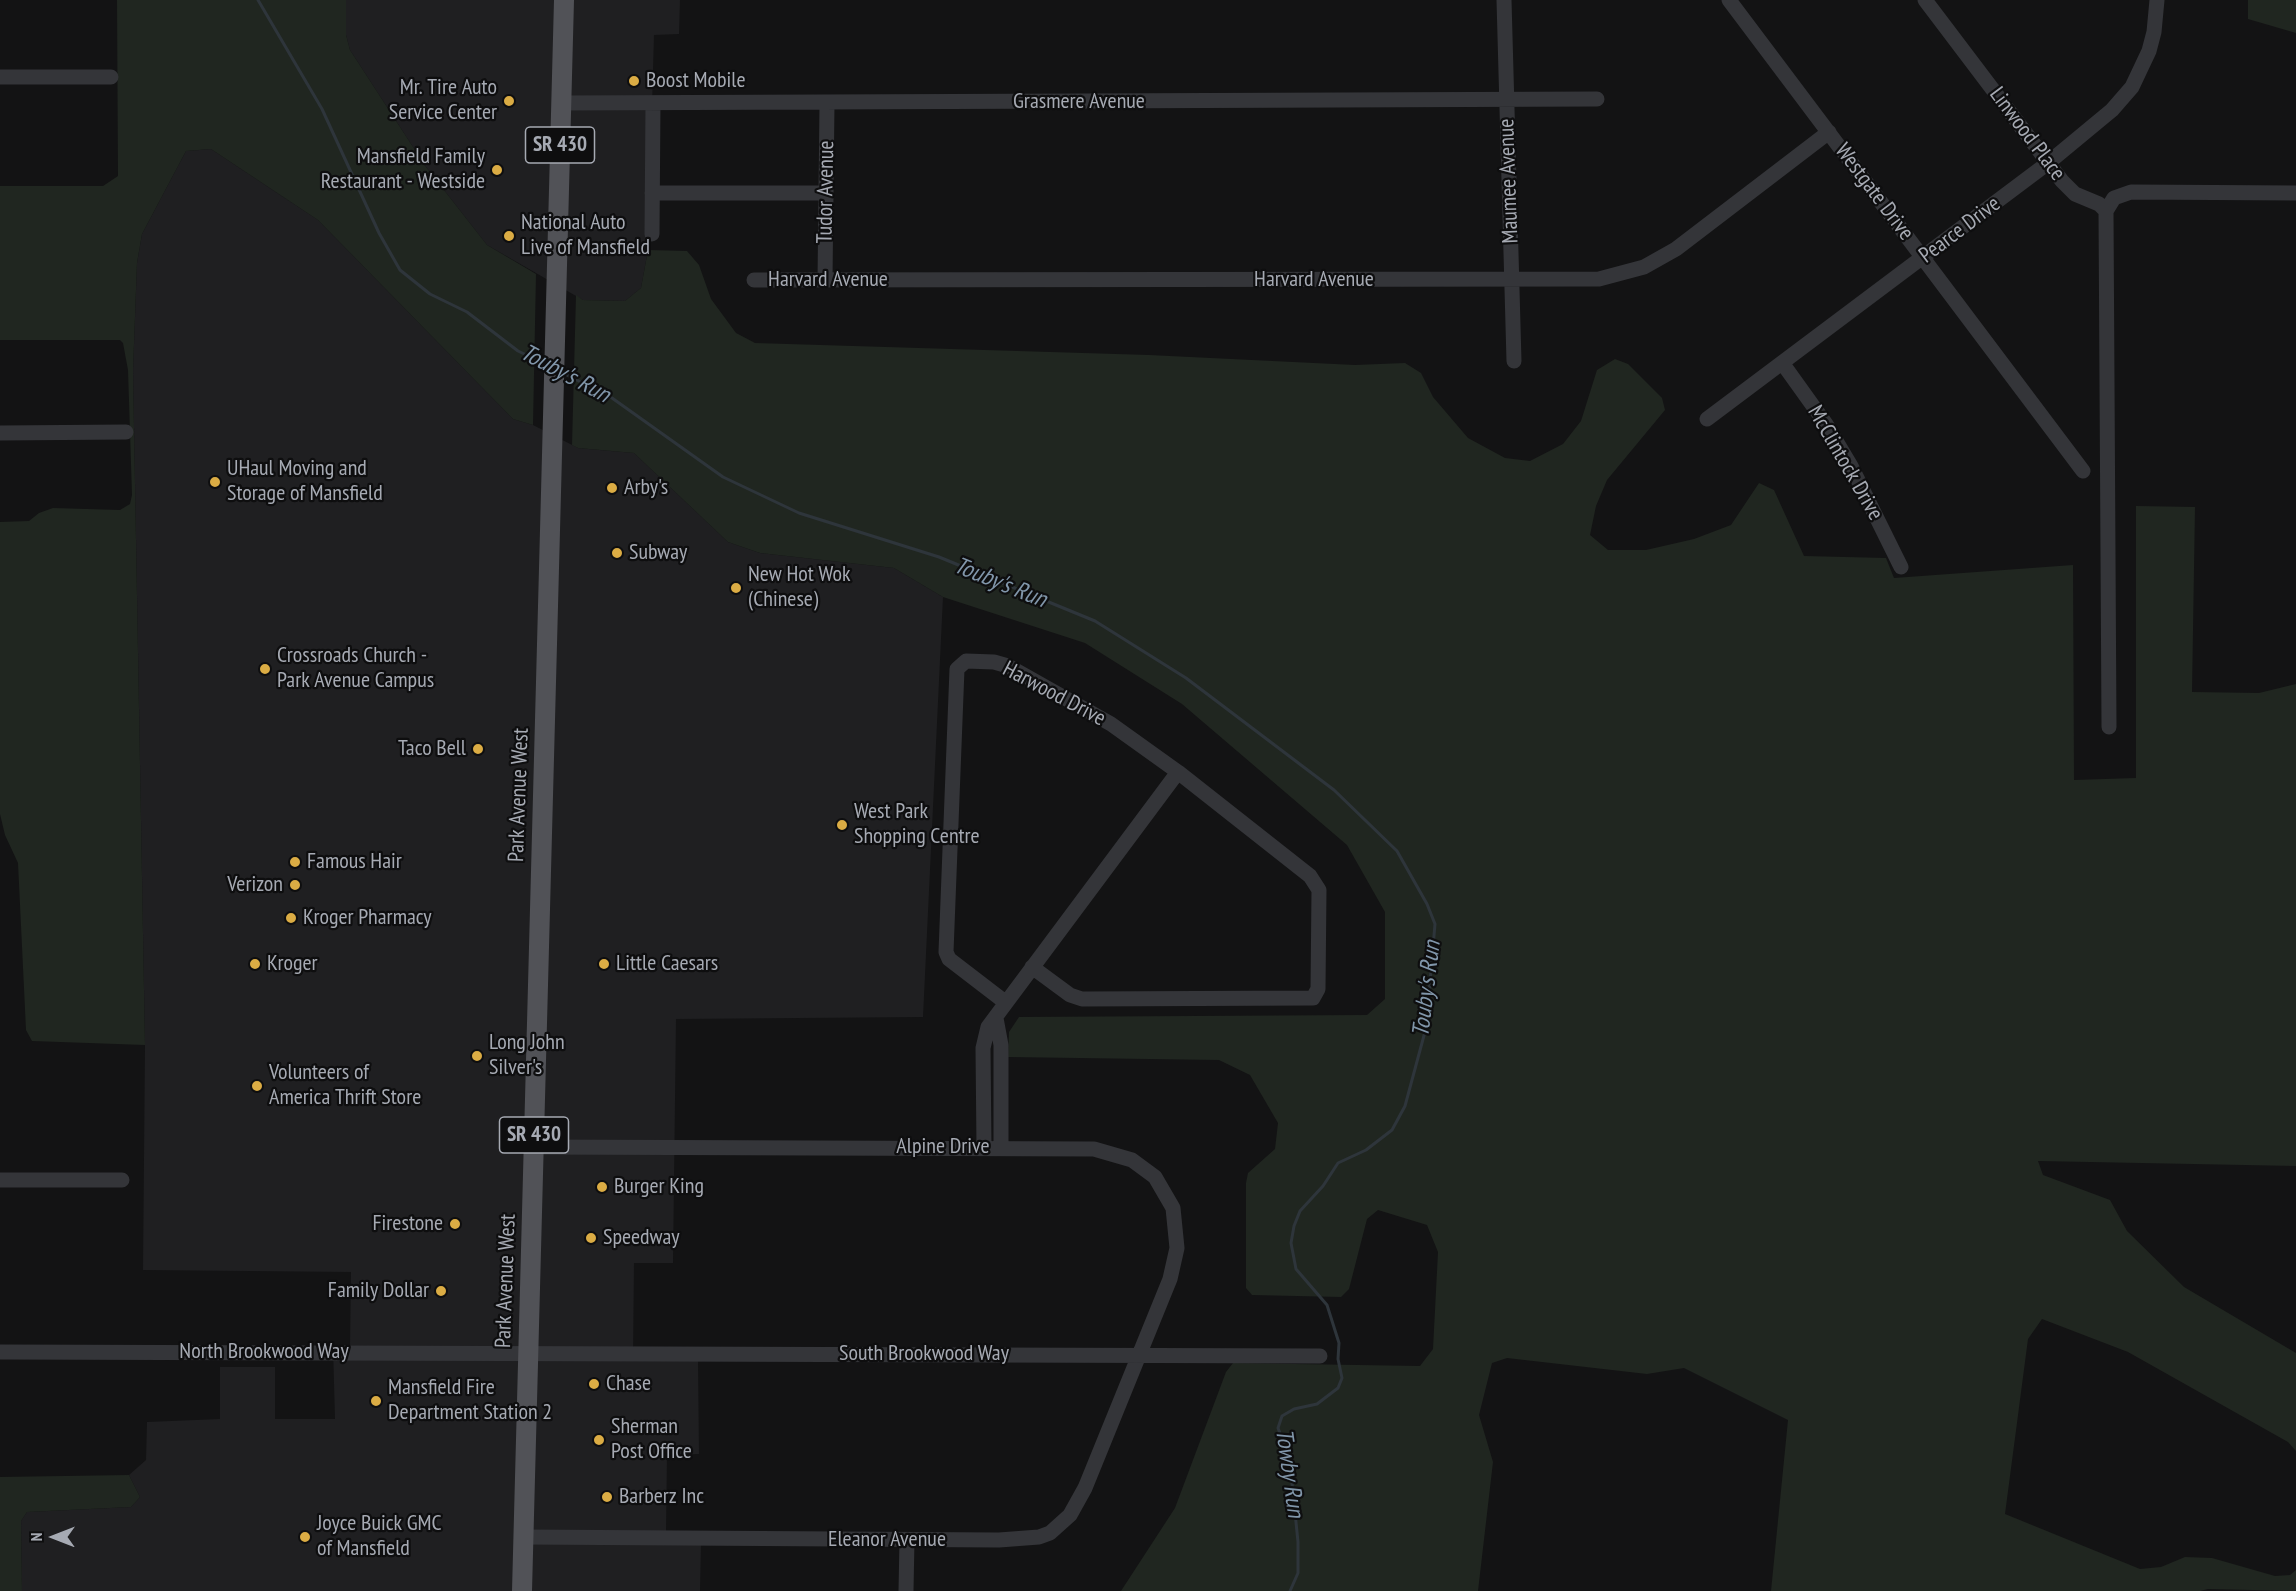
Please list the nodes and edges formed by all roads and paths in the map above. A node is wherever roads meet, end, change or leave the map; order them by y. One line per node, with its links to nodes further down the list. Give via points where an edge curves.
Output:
1 (564, 0): 10 (main road, Park Avenue West / SR 430)
2 (1504, 0): 9 (street, Maumee Avenue)
3 (1729, 0): 13 (street, Westgate Drive)
4 (1925, 0): 14 (street, Linwood Place)
5 (2157, 0): 14 (street, Pearce Drive, via 2149,51 2132,87 2105,117)
6 (0, 77): 7 (street)
7 (111, 77)
8 (1597, 99): 9 (street, Grasmere Avenue)
9 (1506, 101): 12 (street, Grasmere Avenue); 23 (street, Maumee Avenue)
10 (561, 103): 11 (street, Grasmere Avenue); 36 (main road, Park Avenue West / SR 430)
11 (653, 103): 12 (street, Grasmere Avenue); 15 (street)
12 (827, 104): 16 (street, Tudor Avenue)
13 (1829, 132): 20 (street, Westgate Drive); 23 (street, Harvard Avenue, via 1676,249 1644,267 1591,280)
14 (2048, 163): 18 (street, Linwood Place, via 2068,188 2099,204); 20 (street, Pearce Drive)
15 (652, 193): 16 (street); 19 (street)
16 (826, 193): 22 (street, Tudor Avenue)
17 (2296, 193): 18 (street, via 2131,192 2114,198)
18 (2106, 212): 31 (street)
19 (652, 234)
20 (1923, 258): 25 (street, Pearce Drive); 29 (street, Westgate Drive)
21 (754, 280): 22 (street, Harvard Avenue)
22 (825, 280): 23 (street, Harvard Avenue)
23 (1512, 280): 24 (street, Maumee Avenue)
24 (1514, 361)
25 (1783, 364): 26 (street, Pearce Drive); 30 (street, McClintock Drive, via 1851,466)
26 (1707, 419)
27 (126, 432): 28 (street)
28 (0, 433)
29 (2083, 471)
30 (1900, 567)
31 (2109, 727)
32 (1178, 772): 33 (street); 33 (street, Harwood Drive, via 1316,883 1316,995 1306,1000 1082,999); 34 (street, Harwood Drive, via 1096,715 1008,666 994,662 960,663 946,952 949,959)
33 (1032, 967): 34 (street)
34 (1005, 1002): 35 (street)
35 (996, 1018): 37 (street, via 988,1027 983,1048); 38 (street, via 1001,1045)
36 (533, 1147): 37 (street, Alpine Drive); 42 (main road, Park Avenue West / SR 430)
37 (984, 1148): 38 (street, Alpine Drive)
38 (1001, 1148): 43 (street, Alpine Drive, via 1106,1151 1144,1167 1169,1197 1176,1221 1175,1263)
39 (0, 1180): 40 (street)
40 (122, 1180)
41 (0, 1352): 42 (street, North Brookwood Way)
42 (528, 1352): 43 (street, South Brookwood Way); 45 (main road, Park Avenue West / SR 430)
43 (1138, 1355): 44 (street, South Brookwood Way); 46 (street, Eleanor Avenue, via 1085,1488 1060,1525 1039,1537 1026,1539)
44 (1320, 1356)
45 (523, 1537): 46 (street, Eleanor Avenue); 47 (main road, Park Avenue West / SR 430)
46 (907, 1540): 48 (street)
47 (522, 1591)
48 (906, 1591)

